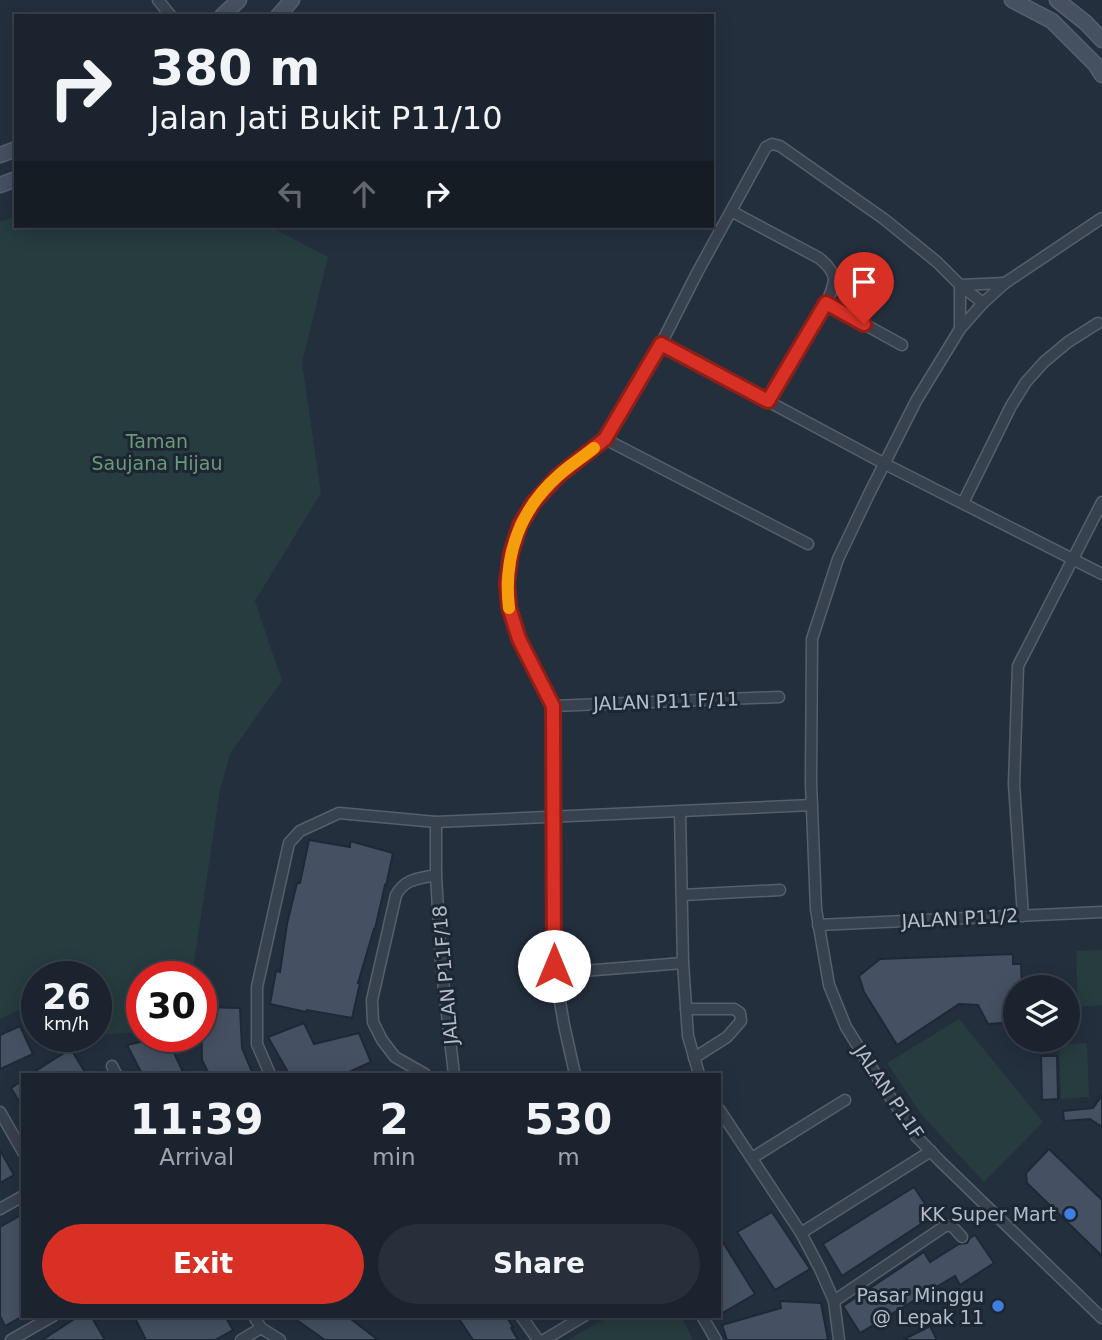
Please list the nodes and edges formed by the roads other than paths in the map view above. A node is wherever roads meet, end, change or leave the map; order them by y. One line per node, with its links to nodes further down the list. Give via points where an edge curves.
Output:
1 (158, 0): 6 (street)
2 (239, 0): 7 (main road)
3 (292, 0): 8 (main road)
4 (1012, 0): 10 (main road, via 1052,21)
5 (1057, 0): 9 (main road)
6 (169, 14)
7 (224, 14)
8 (280, 14)
9 (1102, 40)
10 (1102, 75)
11 (731, 211): 14 (street, via 766,147 780,146 884,219); 15 (street, via 831,267 834,287); 19 (street)
12 (1102, 218): 13 (street, JALAN P11F)
13 (1005, 282): 14 (street); 16 (street, JALAN P11F)
14 (960, 285): 16 (street); 18 (street)
15 (826, 303): 20 (street); 21 (street)
16 (983, 303): 18 (street, JALAN P11F)
17 (1098, 323): 25 (street, via 1052,355 1026,382)
18 (960, 329): 23 (street, JALAN P11F)
19 (661, 344): 21 (street); 22 (street)
20 (902, 345)
21 (768, 401): 23 (street)
22 (605, 439): 26 (street); 30 (street, via 558,476 534,502 511,553 509,607 519,639)
23 (885, 464): 25 (street); 31 (street, JALAN P11F, via 838,559 812,639)
24 (1102, 502): 27 (street)
25 (962, 503): 27 (street)
26 (808, 544)
27 (1072, 559): 28 (street); 39 (street, via 1018,666 1014,784)
28 (1102, 574)
29 (779, 697): 30 (street, JALAN P11 F/11)
30 (553, 706): 33 (street)
31 (812, 805): 32 (street); 40 (street, JALAN P11F)
32 (680, 812): 33 (street); 37 (street)
33 (554, 817): 34 (street); 48 (street, via 554,966)
34 (436, 822): 35 (street, JALAN P11F/18); 45 (street, via 339,813 300,831 289,843 257,987 257,1044)
35 (436, 875): 46 (street, JALAN P11F/18, via 408,881 396,895 372,1000 373,1022 382,1040 395,1057); 47 (street, JALAN P11F/18)
36 (780, 890): 37 (street)
37 (682, 895): 41 (street)
38 (1102, 912): 39 (street, JALAN P11/2)
39 (1023, 916): 40 (street, JALAN P11/2)
40 (818, 925): 54 (street, JALAN P11F, via 829,985 846,1027 916,1136)
41 (683, 963): 42 (street); 43 (street)
42 (583, 971)
43 (686, 1009): 44 (street); 44 (street, via 734,1009 740,1013 741,1021 727,1037)
44 (694, 1058): 49 (street)
45 (270, 1073)
46 (423, 1073)
47 (454, 1073)
48 (575, 1073)
49 (699, 1073)
50 (845, 1100): 55 (street)
51 (0, 1112): 53 (street)
52 (721, 1112): 55 (street)
53 (21, 1149)
54 (931, 1151): 58 (street); 66 (street, JALAN P11F)
55 (751, 1158): 58 (street)
56 (21, 1197): 57 (street)
57 (0, 1209)
58 (801, 1233): 60 (street)
59 (962, 1237): 60 (street, via 952,1226 945,1226)
60 (834, 1301): 74 (street)
61 (50, 1318): 68 (street)
62 (255, 1318): 67 (street)
63 (522, 1318): 71 (street)
64 (581, 1318): 72 (street)
65 (703, 1318): 73 (street)
66 (1102, 1318)
67 (261, 1328): 69 (street); 70 (street)
68 (11, 1340)
69 (240, 1340)
70 (280, 1340)
71 (538, 1340)
72 (544, 1340)
73 (716, 1340)
74 (839, 1340)

